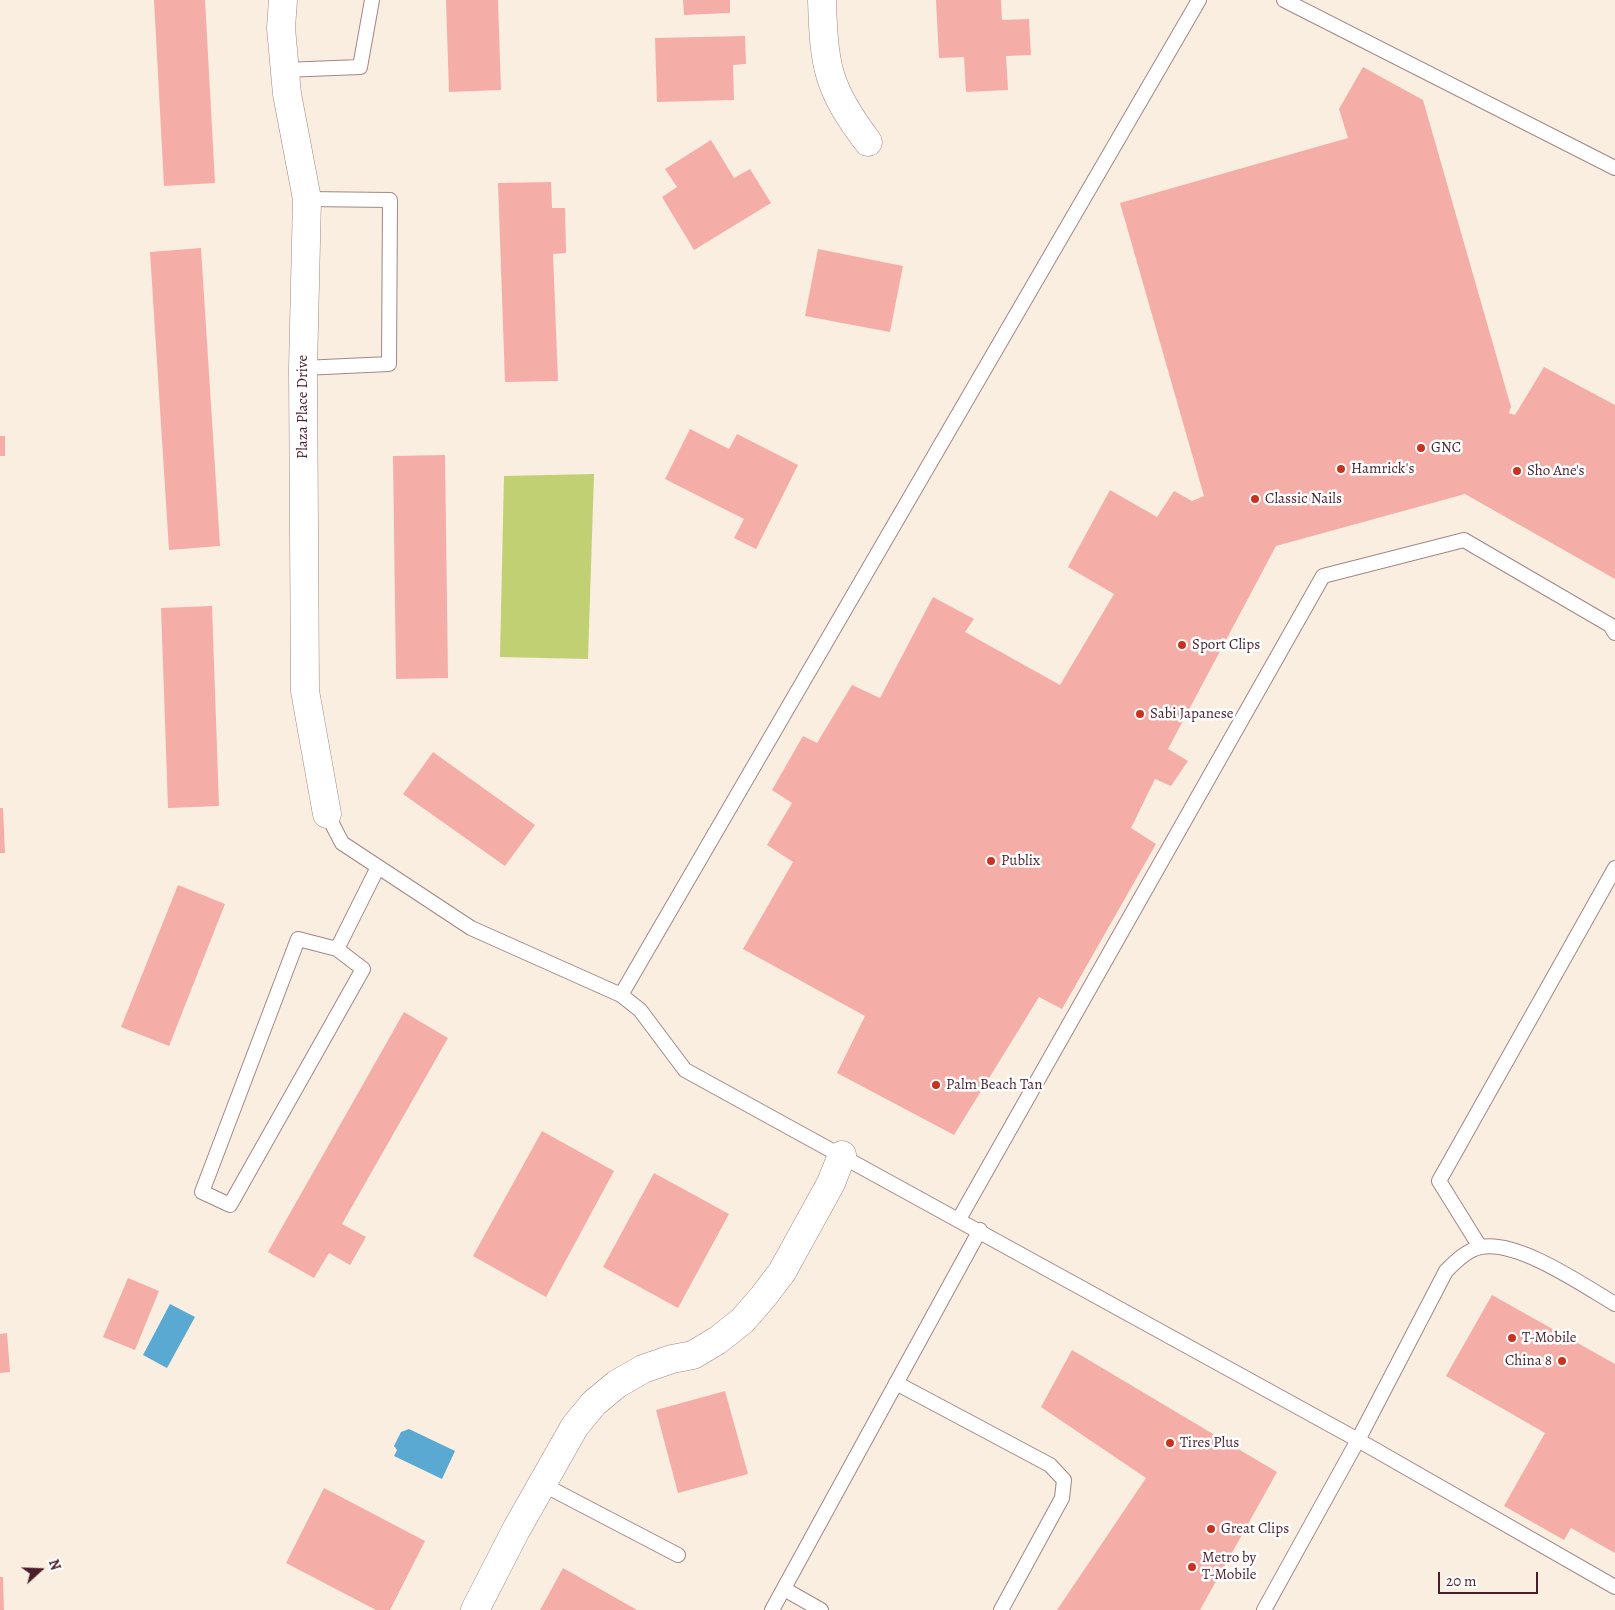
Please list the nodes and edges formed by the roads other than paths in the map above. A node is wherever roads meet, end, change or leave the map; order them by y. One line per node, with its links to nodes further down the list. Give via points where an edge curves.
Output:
1 (283, 0): 6 (street, Plaza Place Drive)
2 (372, 0): 6 (lane, via 360,67)
3 (822, 0): 7 (street, via 826,62 834,88 846,112)
4 (1199, 0): 16 (lane)
5 (1284, 0): 8 (lane)
6 (284, 70): 9 (street, Plaza Place Drive)
7 (868, 142)
8 (1615, 168)
9 (307, 200): 10 (street, Plaza Place Drive); 10 (lane, via 390,200 389,364)
10 (303, 368): 12 (street, Plaza Place Drive, via 305,691)
11 (1615, 633): 18 (lane, via 1610,625 1464,540 1323,576)
12 (327, 814): 13 (lane, via 342,843)
13 (378, 867): 15 (lane); 16 (lane, via 471,928)
14 (1615, 868): 20 (lane, via 1439,1181)
15 (338, 949): 15 (lane, via 298,938 202,1192 230,1205 363,970)
16 (621, 995): 17 (lane, via 640,1010 685,1070)
17 (842, 1155): 18 (lane); 24 (street, via 831,1183 764,1298 718,1340 693,1355 643,1369 600,1398 575,1426)
18 (959, 1219): 19 (lane)
19 (980, 1230): 22 (lane); 23 (lane)
20 (1480, 1247): 21 (lane, via 1500,1246 1520,1251); 23 (lane, via 1461,1256 1446,1271)
21 (1615, 1304)
22 (896, 1383): 27 (lane); 31 (lane, via 1050,1465 1064,1480 1062,1498)
23 (1358, 1440): 26 (lane); 32 (lane)
24 (542, 1484): 25 (lane); 28 (street)
25 (678, 1555)
26 (1615, 1587)
27 (784, 1588): 29 (lane); 30 (lane)
28 (475, 1610)
29 (772, 1610)
30 (821, 1610)
31 (1001, 1610)
32 (1264, 1610)

